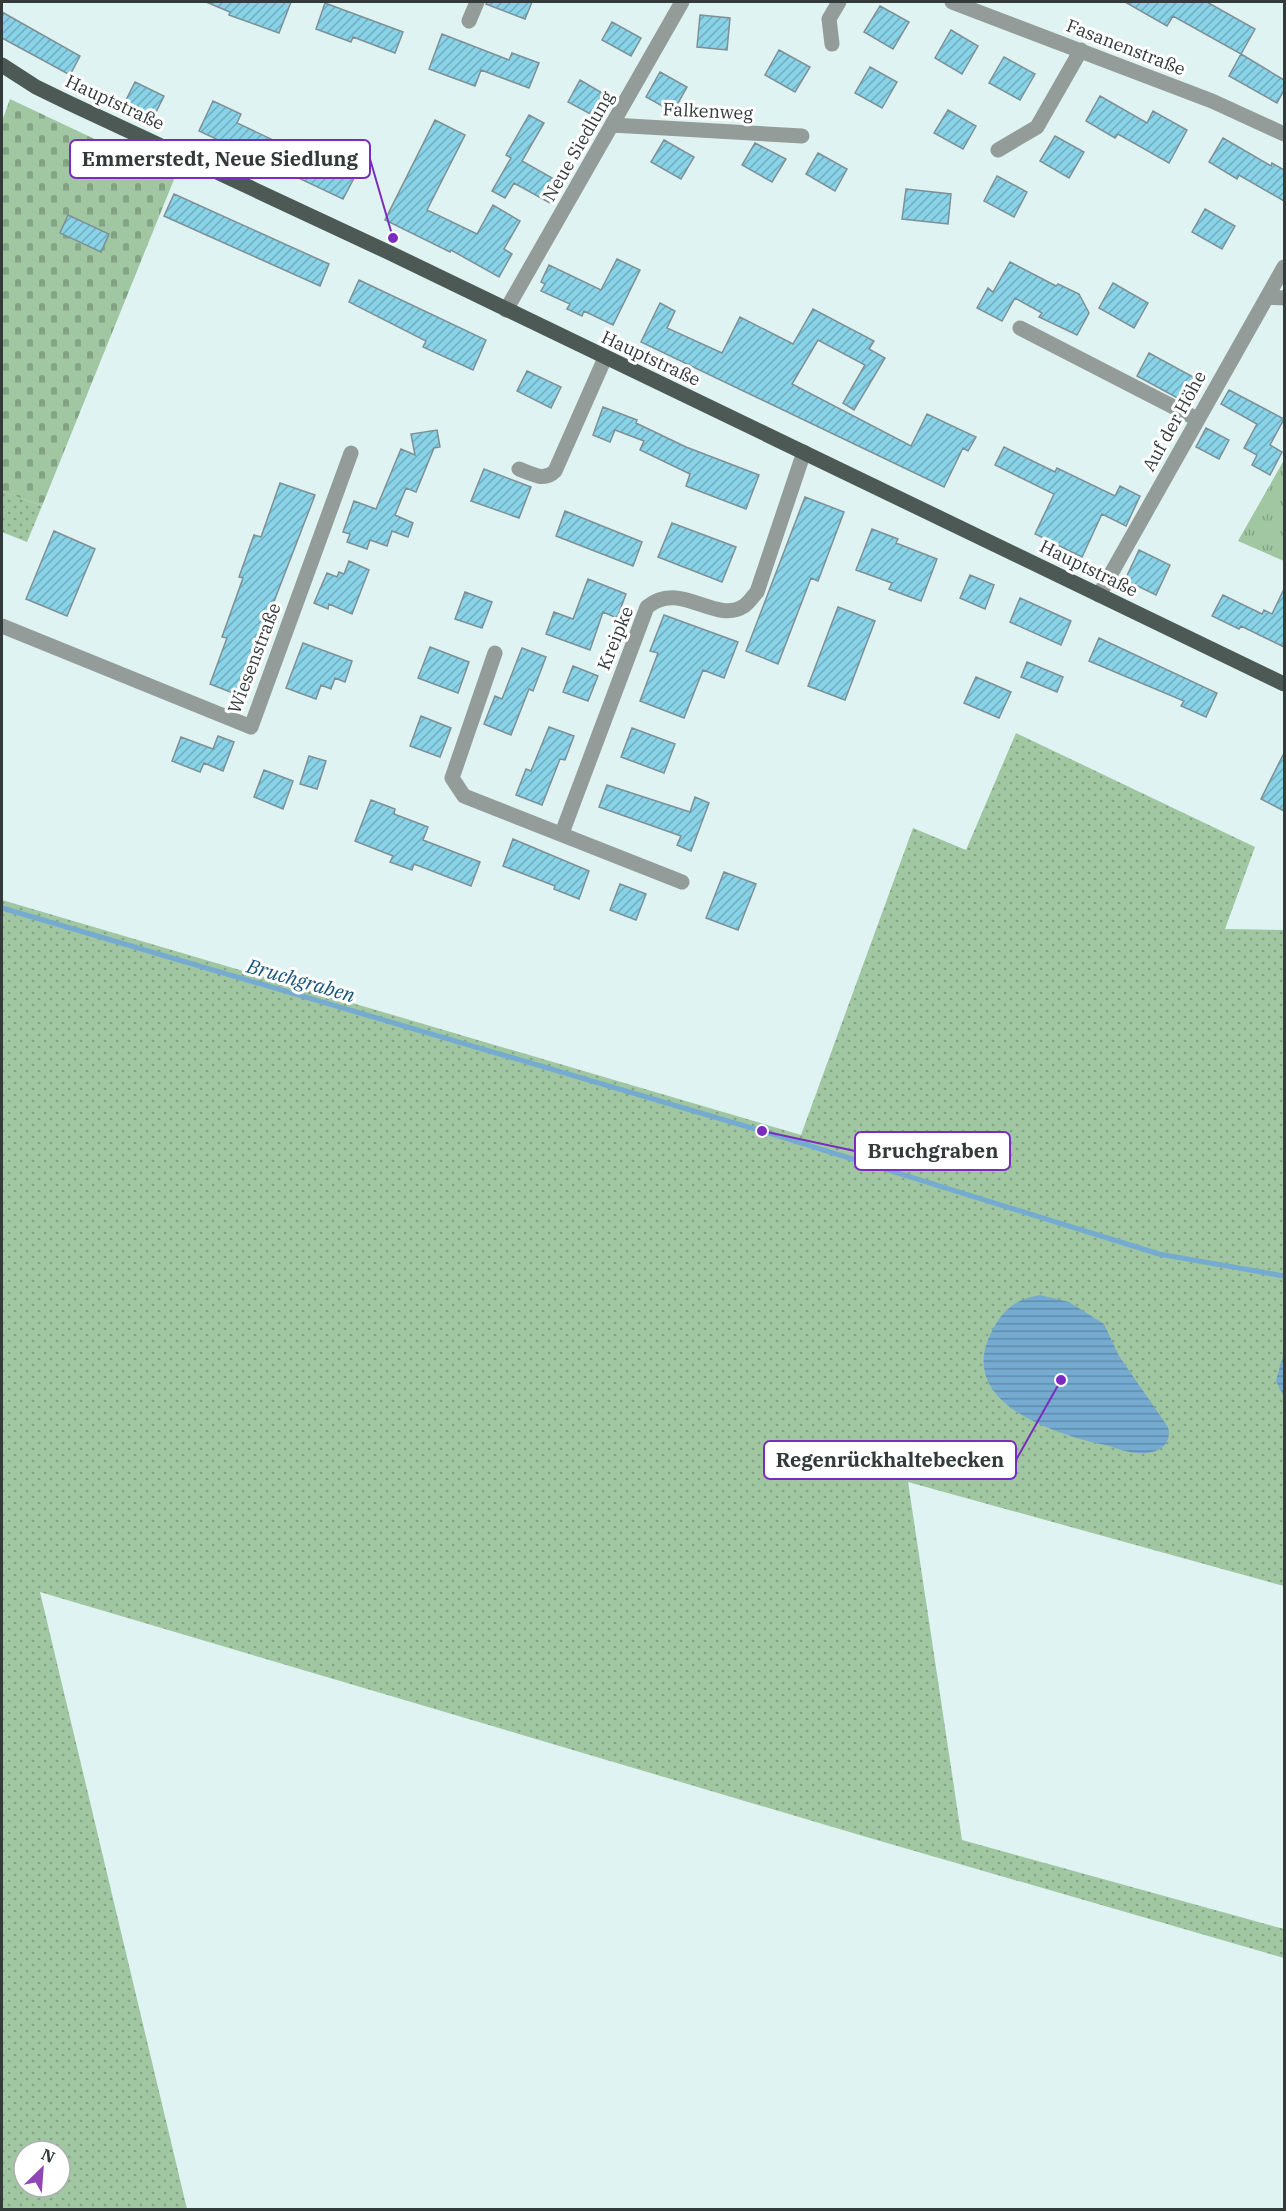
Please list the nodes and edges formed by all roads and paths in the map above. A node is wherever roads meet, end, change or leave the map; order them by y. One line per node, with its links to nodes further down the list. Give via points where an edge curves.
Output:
1 (477, 2): 5 (street)
2 (682, 2): 9 (street, Neue Siedlung)
3 (838, 2): 6 (street, via 829,19)
4 (957, 2): 7 (street, Fasanenstraße)
5 (470, 21)
6 (832, 44)
7 (1081, 50): 10 (street, Fasanenstraße); 12 (street, via 1037,127)
8 (2, 65): 16 (main road, Hauptstraße, via 36,87)
9 (612, 125): 11 (street, Falkenweg); 16 (street, Neue Siedlung)
10 (1284, 134)
11 (802, 136)
12 (998, 150)
13 (1284, 267): 14 (street, Auf der Höhe)
14 (1267, 297): 15 (street); 19 (street, Auf der Höhe)
15 (1284, 298)
16 (506, 310): 18 (main road, Hauptstraße)
17 (1020, 328): 19 (street)
18 (605, 358): 20 (main road, Hauptstraße); 22 (street, via 555,471 541,478)
19 (1197, 419): 23 (street, Auf der Höhe)
20 (804, 452): 23 (main road, Hauptstraße); 27 (street, Kreipke, via 757,592 745,605 733,610 668,596 647,607)
21 (351, 453): 24 (street, Wiesenstraße, via 251,727)
22 (519, 470)
23 (1099, 595): 26 (main road, Hauptstraße)
24 (2, 626)
25 (495, 653): 27 (street, via 452,778 464,795)
26 (1284, 684)
27 (562, 833): 28 (street)
28 (682, 882)

